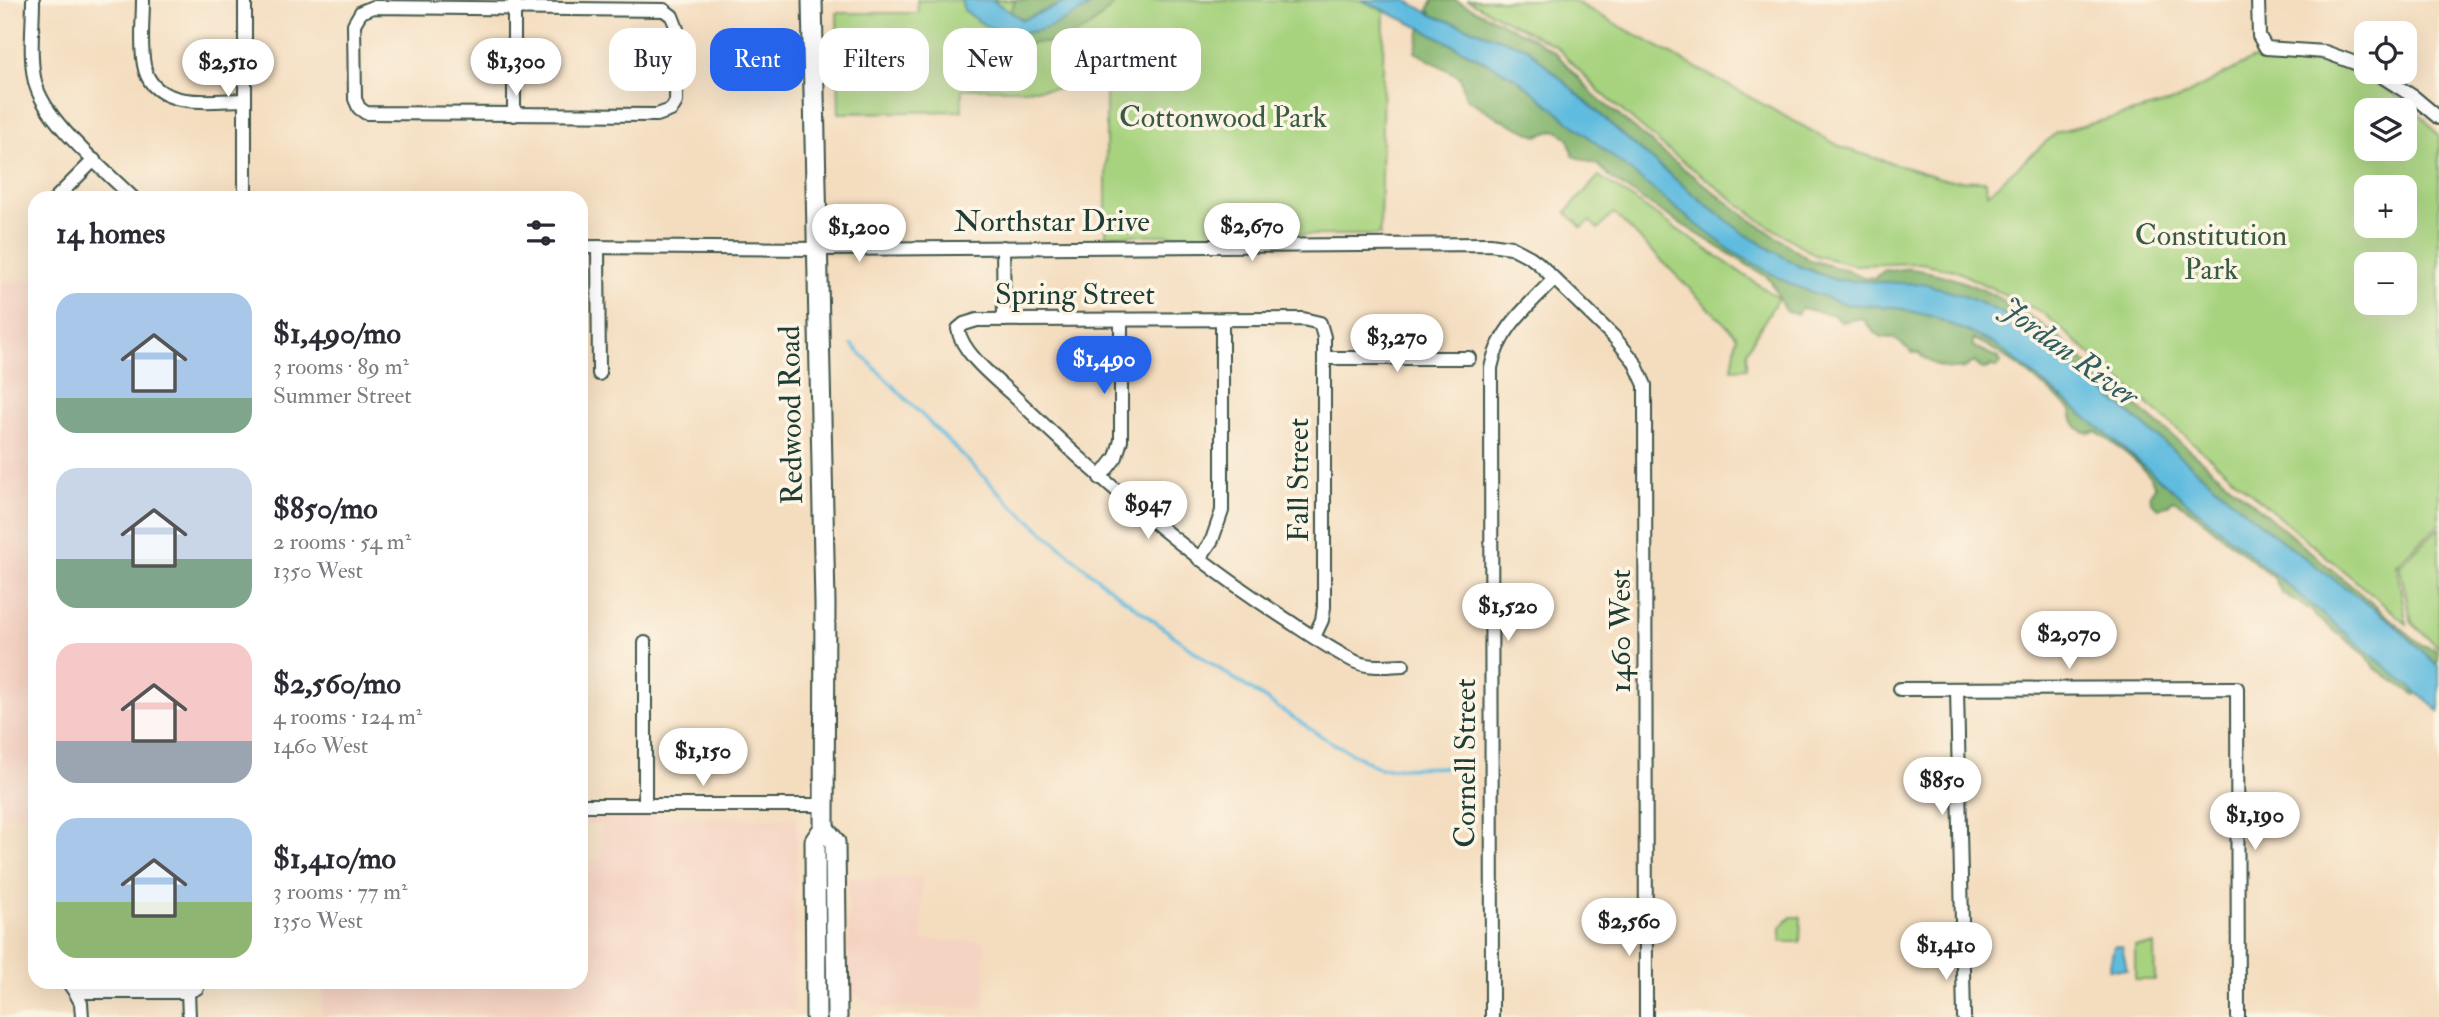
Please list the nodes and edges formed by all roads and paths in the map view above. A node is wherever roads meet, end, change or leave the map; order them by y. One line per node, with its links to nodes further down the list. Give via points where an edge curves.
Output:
1 (33, 0): 12 (street, via 34,71 41,99)
2 (143, 0): 9 (street, via 143,62 157,89 178,99)
3 (245, 0): 9 (street)
4 (812, 0): 19 (main road, Redwood Road)
5 (2258, 0): 7 (street, via 2263,46 2325,52)
6 (514, 4): 10 (street); 10 (street, via 373,7 361,12 354,26 355,96 366,113); 10 (street, via 657,9 667,11 677,29 677,98 671,110 657,115)
7 (2354, 63)
8 (2394, 84): 11 (street)
9 (245, 100): 15 (street)
10 (514, 115)
11 (2439, 118)
12 (94, 160): 13 (street); 14 (street)
13 (63, 191)
14 (126, 191)
15 (245, 191)
16 (588, 247): 17 (street, Northstar Drive)
17 (598, 247): 19 (street, Northstar Drive); 27 (street)
18 (1003, 247): 19 (street, Northstar Drive); 20 (street, Northstar Drive, via 1490,244 1521,252); 21 (street)
19 (817, 249): 37 (main road, Redwood Road, via 825,604)
20 (1554, 279): 47 (street, Cornell Street, via 1504,333 1491,368); 48 (street, 1460 West, via 1634,361 1645,385)
21 (1004, 320): 22 (street, Spring Street); 28 (street, Spring Street, via 970,321 958,329 965,348)
22 (1121, 320): 23 (street, Spring Street); 28 (street, via 1120,445)
23 (1222, 320): 24 (street, Spring Street); 29 (street, via 1222,510 1212,540)
24 (1320, 323): 25 (street, Fall Street)
25 (1324, 358): 26 (street); 30 (street, Fall Street, via 1324,607)
26 (1469, 358)
27 (599, 374)
28 (1100, 478): 29 (street)
29 (1199, 559): 30 (street)
30 (1314, 637): 32 (street, via 1360,663)
31 (645, 643): 36 (street)
32 (1403, 665)
33 (1900, 689): 34 (street)
34 (1957, 689): 49 (street); 50 (street, via 2237,688)
35 (588, 805): 36 (street)
36 (645, 805): 37 (street)
37 (824, 805): 38 (main road, Redwood Road)
38 (824, 828): 45 (main road, Redwood Road, via 815,841); 46 (main road, Redwood Road, via 835,842)
39 (73, 989): 43 (street)
40 (118, 989): 42 (street)
41 (195, 989): 42 (street)
42 (188, 992): 44 (street)
43 (82, 1017)
44 (189, 1017)
45 (816, 1017)
46 (837, 1017)
47 (1492, 1017)
48 (1646, 1017)
49 (1964, 1017)
50 (2238, 1017)

